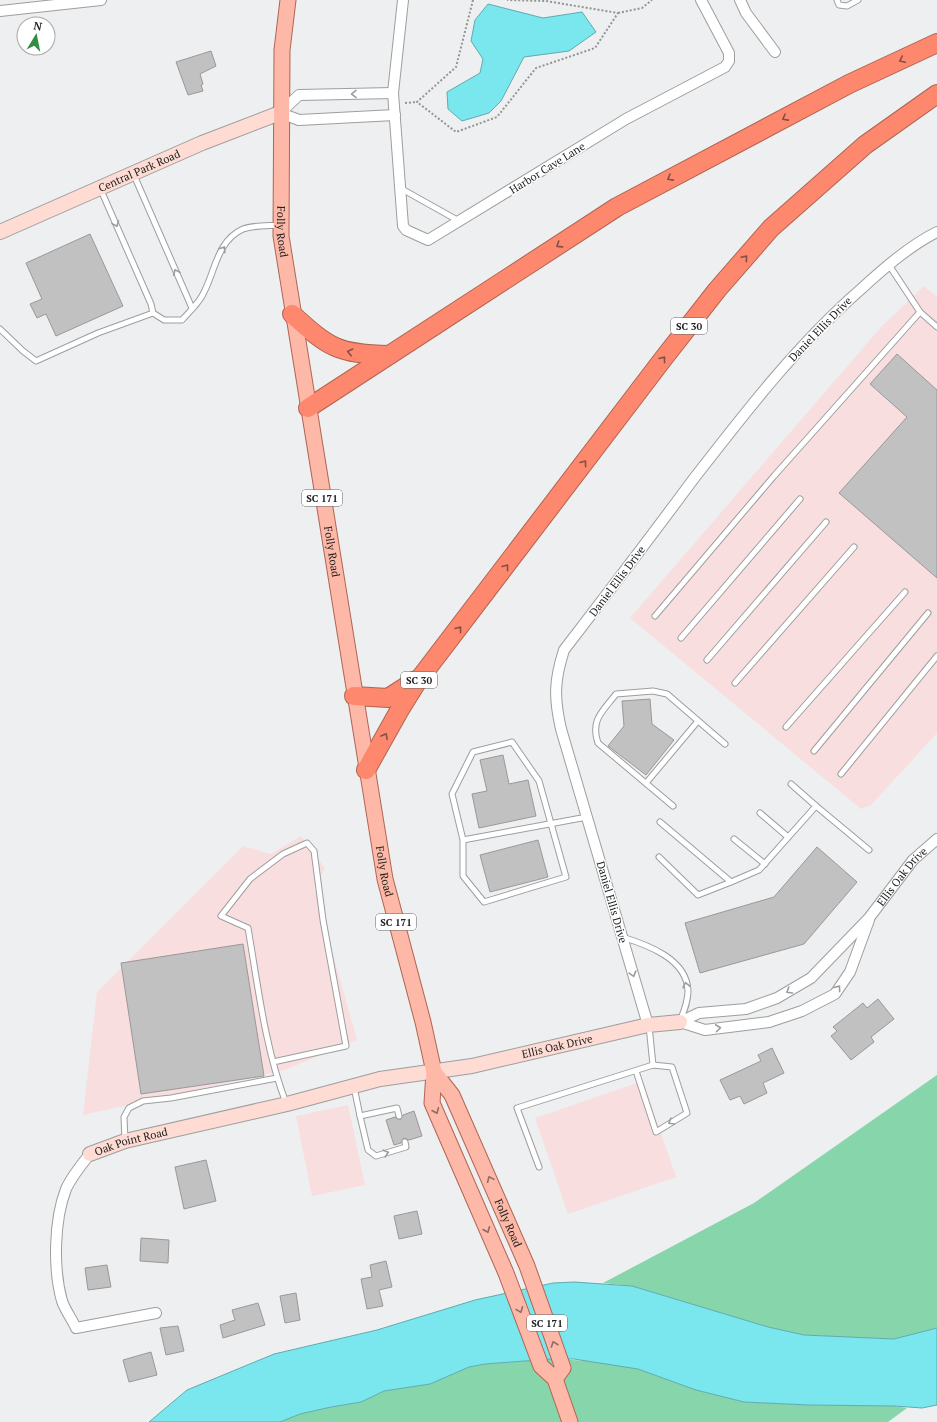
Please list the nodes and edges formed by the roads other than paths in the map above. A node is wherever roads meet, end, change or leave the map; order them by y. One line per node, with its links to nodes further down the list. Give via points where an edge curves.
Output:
1 (101, 0): 8 (street)
2 (288, 0): 13 (main road, Folly Road, via 282,50)
3 (403, 0): 11 (street, Harbor Cave Lane)
4 (701, 0): 18 (street, Harbor Cave Lane, via 729,53 729,61 725,67 626,119)
5 (740, 0): 10 (street, via 746,13)
6 (837, 0): 7 (lane, via 840,5 848,6)
7 (858, 0)
8 (0, 11)
9 (937, 43): 29 (highway, one-way to 29, via 849,84 617,207)
10 (775, 52)
11 (393, 93): 13 (street, one-way to 13, via 299,95); 14 (street, Harbor Cave Lane)
12 (937, 94): 40 (highway, SC 30, one-way to 12, via 668,352 771,228 865,145)
13 (280, 113): 14 (street, via 299,120); 15 (street, Central Park Road, via 202,143); 19 (main road, Folly Road)
14 (395, 115): 17 (street, Harbor Cave Lane)
15 (133, 174): 16 (street, Central Park Road); 23 (lane, one-way to 15)
16 (100, 188): 20 (street, Central Park Road); 24 (lane, one-way to 24)
17 (400, 188): 18 (lane); 18 (street, Harbor Cave Lane, via 403,226 406,230 428,240)
18 (460, 222)
19 (281, 225): 23 (lane, one-way to 19, via 202,296 217,258 232,236 244,229); 26 (main road, Folly Road)
20 (0, 232)
21 (937, 232): 22 (street, Daniel Ellis Drive, via 926,237)
22 (889, 265): 25 (lane); 54 (street, Daniel Ellis Drive, via 839,308 794,354 728,435 564,650 558,668 555,704)
23 (192, 308): 24 (lane, via 182,320 164,320)
24 (153, 312): 28 (lane, via 36,361)
25 (920, 312): 27 (lane); 36 (lane, via 774,476)
26 (292, 314): 29 (highway, one-way to 26, via 337,349 318,338); 30 (main road, Folly Road)
27 (937, 327)
28 (0, 329)
29 (389, 355): 30 (highway)
30 (308, 408): 42 (main road, Folly Road / SC 171)
31 (800, 499): 37 (lane)
32 (826, 522): 39 (lane)
33 (854, 547): 41 (lane)
34 (904, 592): 44 (lane)
35 (928, 613): 46 (lane)
36 (656, 616)
37 (681, 638)
38 (937, 656): 48 (lane)
39 (707, 660)
40 (422, 676): 42 (highway, via 388,698); 47 (highway, SC 30, one-way to 40)
41 (735, 683)
42 (354, 696): 47 (main road, Folly Road / SC 171)
43 (698, 721): 45 (lane); 49 (lane); 49 (lane, via 667,694 653,691 616,694 596,720 595,733 598,743)
44 (786, 728)
45 (726, 744)
46 (814, 751)
47 (366, 770): 72 (main road, Folly Road / SC 171, via 388,898)
48 (841, 774)
49 (646, 782): 51 (lane)
50 (791, 784): 52 (lane)
51 (673, 806)
52 (816, 806): 57 (lane); 61 (lane)
53 (760, 812): 57 (lane)
54 (587, 817): 56 (lane); 66 (street, Daniel Ellis Drive)
55 (660, 822): 64 (lane)
56 (550, 824): 60 (lane); 60 (lane, via 566,877 484,902 463,876); 60 (lane, via 539,781 512,742 473,752 452,794)
57 (788, 837): 63 (lane)
58 (734, 839): 63 (lane)
59 (937, 839): 65 (street, Ellis Oak Drive, via 913,860)
60 (463, 840)
61 (870, 850)
62 (659, 857): 64 (lane, via 698,895)
63 (765, 864): 64 (lane, via 759,870)
64 (731, 882)
65 (869, 918): 67 (street, Ellis Oak Drive, one-way to 67, via 811,978 777,998 746,1009 698,1013); 67 (street, Ellis Oak Drive, one-way to 65, via 705,1030 769,1022 835,994 850,972)
66 (622, 937): 67 (lane, one-way to 66, via 688,990 683,974 671,960 649,945); 68 (street, Daniel Ellis Drive, one-way to 68)
67 (680, 1022): 68 (street, Ellis Oak Drive)
68 (648, 1025): 70 (lane); 72 (street, Ellis Oak Drive, via 472,1066)
69 (273, 1062): 69 (lane, via 248,928 221,916 250,879 283,854 307,843 314,852 323,920 346,1046); 73 (lane)
70 (653, 1065): 71 (lane); 71 (lane, one-way to 71, via 672,1067 687,1113 656,1132)
71 (636, 1070): 81 (lane, via 518,1108)
72 (434, 1072): 74 (street, Oak Point Road, via 380,1079); 83 (main road, Folly Road / SC 171, one-way to 83, via 432,1103 506,1273 541,1366); 83 (main road, Folly Road / SC 171, one-way to 72, via 563,1368 527,1266 452,1094)
73 (277, 1078): 75 (lane); 78 (lane, via 143,1101 129,1108 124,1117)
74 (354, 1086): 75 (street, Oak Point Road); 76 (lane)
75 (287, 1104): 78 (street, Oak Point Road)
76 (360, 1116): 77 (lane, via 397,1108); 79 (lane, one-way to 79, via 368,1150 376,1156 406,1147)
77 (399, 1116)
78 (125, 1141): 80 (street, Oak Point Road)
79 (405, 1142)
80 (90, 1154): 82 (street, Oak Point Road, via 77,1169 66,1190 58,1225 56,1268 62,1302 76,1328)
81 (539, 1168)
82 (156, 1313)
83 (555, 1379): 84 (main road, Folly Road / SC 171)
84 (570, 1422)

